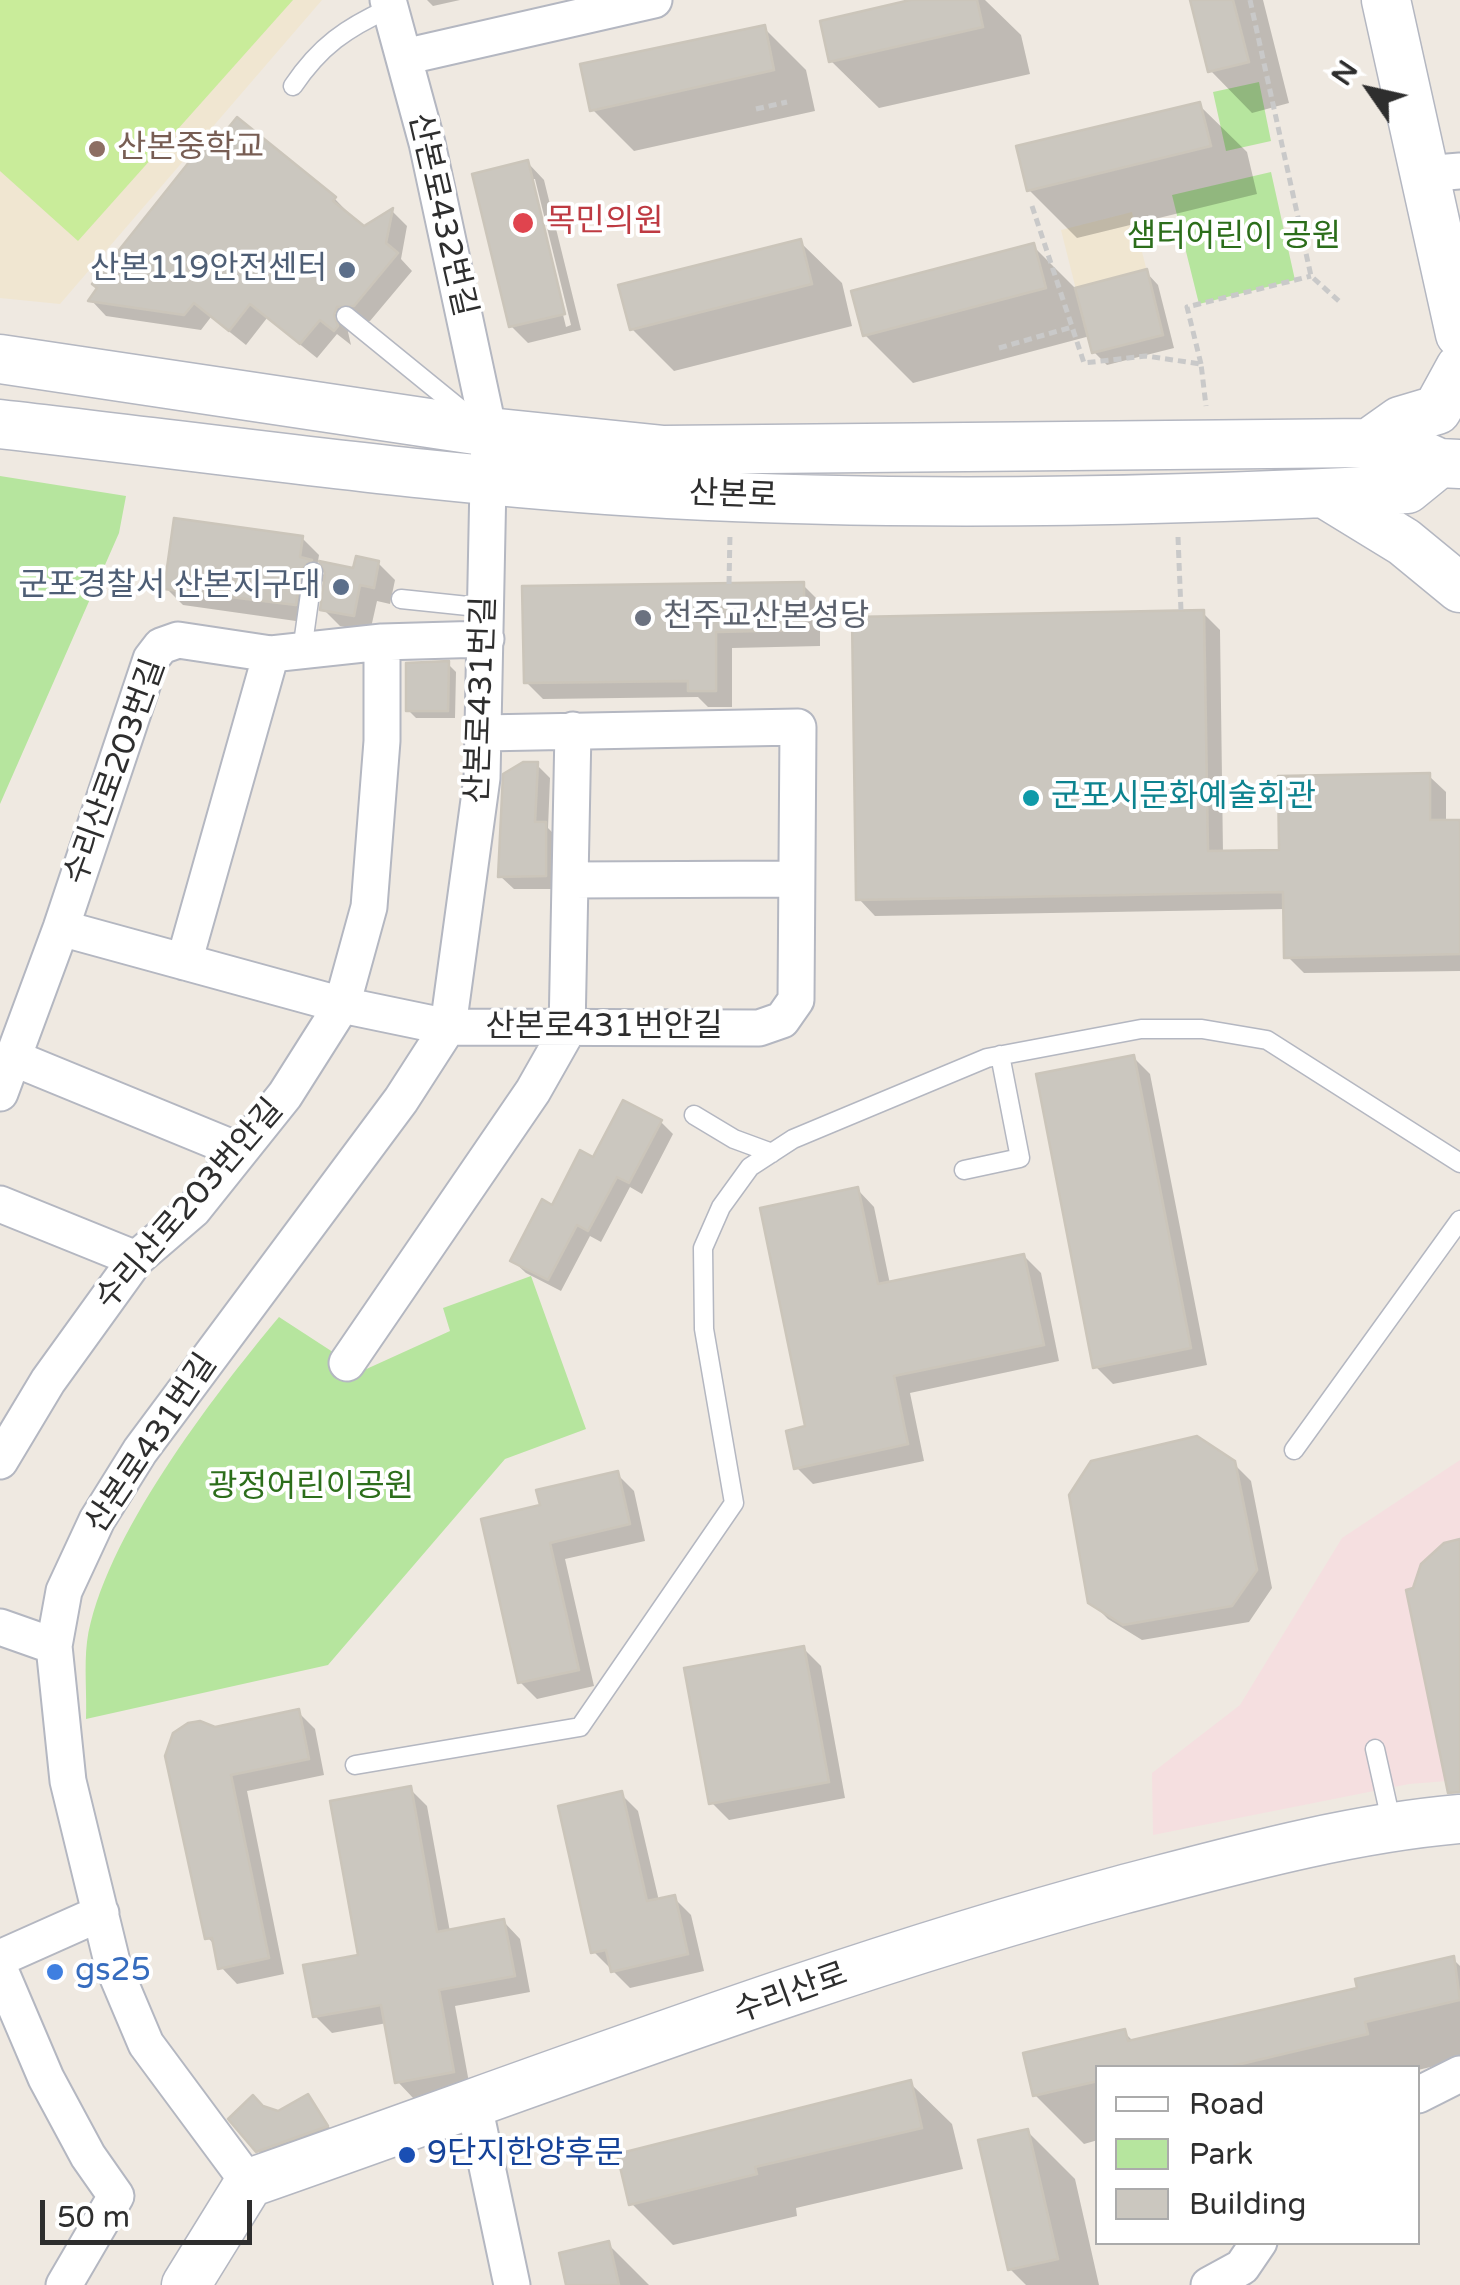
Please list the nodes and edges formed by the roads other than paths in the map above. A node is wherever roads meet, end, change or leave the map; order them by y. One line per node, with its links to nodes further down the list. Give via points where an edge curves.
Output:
1 (654, 0): 4 (street)
2 (1386, 0): 6 (street)
3 (389, 4): 4 (street, 산본로432번길); 5 (lane, via 324,44)
4 (404, 57): 13 (street, 산본로432번길)
5 (292, 86)
6 (1442, 172): 7 (street)
7 (1450, 256): 9 (street)
8 (346, 316): 13 (lane)
9 (1460, 334)
10 (0, 359): 13 (street)
11 (1460, 368): 14 (street, via 1437,410 1400,421)
12 (0, 424): 16 (street, 산본로)
13 (489, 432): 14 (street, via 664,450); 16 (street, 산본로431번길)
14 (1369, 443): 15 (street, via 1400,445)
15 (1450, 464): 17 (street, 산본로, via 1406,489)
16 (488, 480): 17 (street, 산본로, via 990,504); 21 (street, 산본로431번길)
17 (1324, 493): 19 (street, via 1404,542)
18 (313, 572): 23 (lane)
19 (1460, 588)
20 (401, 599): 21 (lane)
21 (486, 624): 22 (street, 수리산로203번길); 25 (street, 산본로431번길)
22 (382, 642): 23 (street, 수리산로203번길); 30 (street, 수리산로203번안길, via 370,907)
23 (286, 653): 28 (street, 수리산로203번길, via 178,640 162,646 151,660); 29 (street)
24 (573, 730): 25 (street); 26 (street, via 798,727); 27 (street)
25 (483, 733): 31 (street, 산본로431번길, via 470,891)
26 (795, 879): 27 (street); 32 (street, 산본로431번안길, via 796,1000 782,1020 759,1028)
27 (571, 880): 32 (street)
28 (61, 928): 29 (street); 34 (street, 수리산로203번길)
29 (184, 962): 30 (street)
30 (342, 1005): 31 (street); 37 (street, 수리산로203번안길)
31 (448, 1026): 32 (street, 산본로431번안길); 48 (street, 산본로431번길, via 389,1116 140,1451 64,1591)
32 (567, 1030): 44 (street, via 533,1091)
33 (1000, 1055): 38 (lane, via 793,1138); 39 (lane, via 1141,1029 1202,1029 1267,1040); 40 (lane, via 1020,1158)
34 (11, 1057): 35 (street, 수리산로203번길); 37 (street)
35 (0, 1093)
36 (694, 1115): 38 (lane)
37 (240, 1151): 43 (street, 수리산로203번안길, via 192,1210)
38 (772, 1153): 50 (lane, via 740,1181 703,1248 704,1328 734,1504 580,1727)
39 (1460, 1163)
40 (964, 1170)
41 (0, 1204): 43 (street)
42 (1460, 1220): 45 (lane)
43 (136, 1259): 46 (street, 수리산로203번안길)
44 (347, 1363)
45 (1294, 1450)
46 (0, 1461)
47 (0, 1627): 48 (street)
48 (54, 1646): 53 (street, 산본로431번길, via 68,1781)
49 (1375, 1749): 52 (lane)
50 (354, 1765)
51 (1460, 1819): 52 (street, 수리산로)
52 (1392, 1825): 58 (street, 수리산로, via 952,1936)
53 (102, 1912): 54 (street); 59 (street, 산본로431번길, via 114,1966 146,2044)
54 (0, 1958)
55 (0, 1970): 61 (street, via 46,2078 116,2196)
56 (1460, 2074): 57 (street)
57 (1420, 2094)
58 (474, 2105): 59 (street, 수리산로); 63 (street)
59 (249, 2184): 62 (street)
60 (1257, 2245): 64 (street, via 1242,2267)
61 (64, 2285)
62 (186, 2285)
63 (512, 2285)
64 (1209, 2285)

